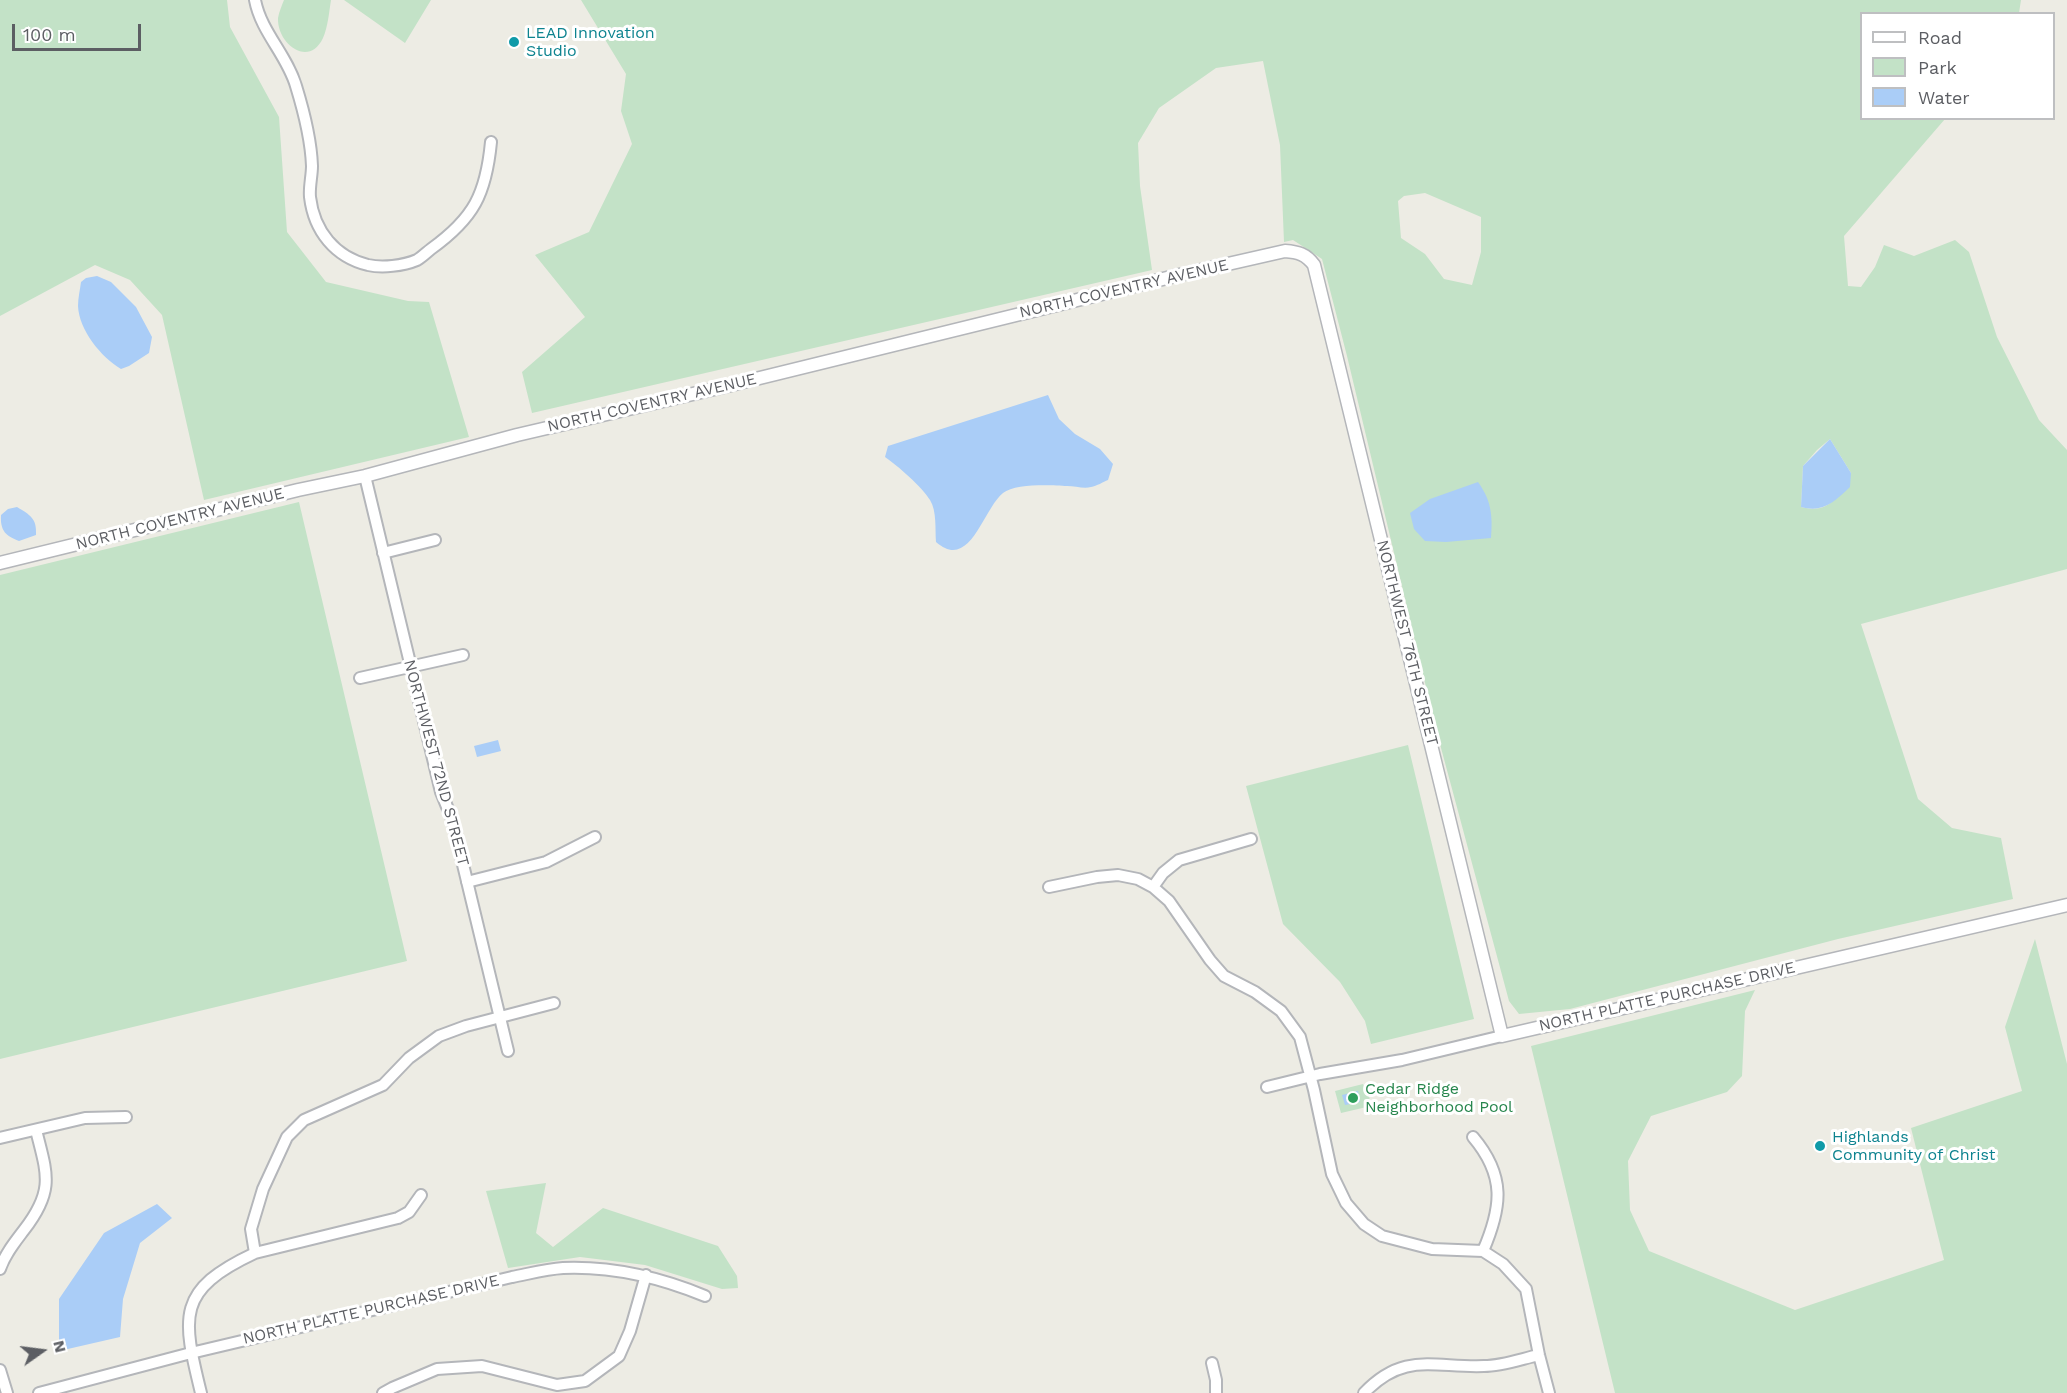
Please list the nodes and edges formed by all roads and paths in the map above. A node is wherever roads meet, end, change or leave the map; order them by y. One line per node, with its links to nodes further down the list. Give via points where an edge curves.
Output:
1 (255, 0): 2 (street, via 266,30 295,82 307,127 314,218 327,241 343,255 377,267 399,264 416,260 447,238 470,213 482,192)
2 (491, 142)
3 (1304, 255): 4 (street, NORTH COVENTRY AVENUE, via 1285,251 1174,276 517,435); 19 (street, NORTHWEST 76TH STREET, via 1314,265)
4 (365, 476): 6 (street, NORTHWEST 72ND STREET); 7 (street, NORTH COVENTRY AVENUE)
5 (435, 540): 6 (street)
6 (383, 553): 9 (street, NORTHWEST 72ND STREET)
7 (0, 562)
8 (463, 655): 9 (street)
9 (411, 668): 10 (street); 13 (street, NORTHWEST 72ND STREET)
10 (360, 678)
11 (595, 837): 13 (street, via 546,862)
12 (1251, 839): 14 (street, via 1179,860)
13 (467, 882): 18 (street, NORTHWEST 72ND STREET)
14 (1153, 886): 15 (street, via 1118,875); 21 (street, via 1169,901 1224,976 1281,1011 1300,1037)
15 (1049, 887)
16 (2067, 905): 19 (street, NORTH PLATTE PURCHASE DRIVE)
17 (554, 1004): 18 (street)
18 (501, 1017): 20 (street, NORTHWEST 72ND STREET); 29 (street, via 439,1036 409,1058 383,1085 303,1120 287,1137 263,1190 251,1229)
19 (1502, 1036): 21 (street, NORTH PLATTE PURCHASE DRIVE)
20 (508, 1051)
21 (1311, 1077): 22 (street, NORTH PLATTE PURCHASE DRIVE); 28 (street, via 1332,1174 1346,1203 1365,1224 1383,1236 1414,1245)
22 (1267, 1087)
23 (126, 1117): 24 (street, via 85,1118)
24 (36, 1130): 26 (street); 30 (street, via 47,1170 46,1190 40,1207)
25 (1473, 1137): 28 (street, via 1491,1165 1498,1186 1491,1232)
26 (0, 1138)
27 (421, 1195): 29 (street, via 409,1212 398,1218)
28 (1483, 1251): 34 (street, via 1503,1264 1526,1289)
29 (255, 1253): 33 (street, via 212,1277 201,1290 190,1308)
30 (0, 1269)
31 (646, 1275): 32 (street, NORTH PLATTE PURCHASE DRIVE); 33 (street, NORTH PLATTE PURCHASE DRIVE, via 561,1268); 40 (street, via 619,1356 585,1381 557,1385 483,1366 437,1369)
32 (705, 1296)
33 (191, 1353): 38 (street, NORTH PLATTE PURCHASE DRIVE); 39 (street)
34 (1539, 1354): 42 (street, via 1486,1366 1407,1366 1384,1375); 43 (street)
35 (1212, 1363): 41 (street)
36 (0, 1370): 37 (street)
37 (7, 1393)
38 (39, 1393)
39 (201, 1393)
40 (383, 1393)
41 (1216, 1393)
42 (1364, 1393)
43 (1549, 1393)

